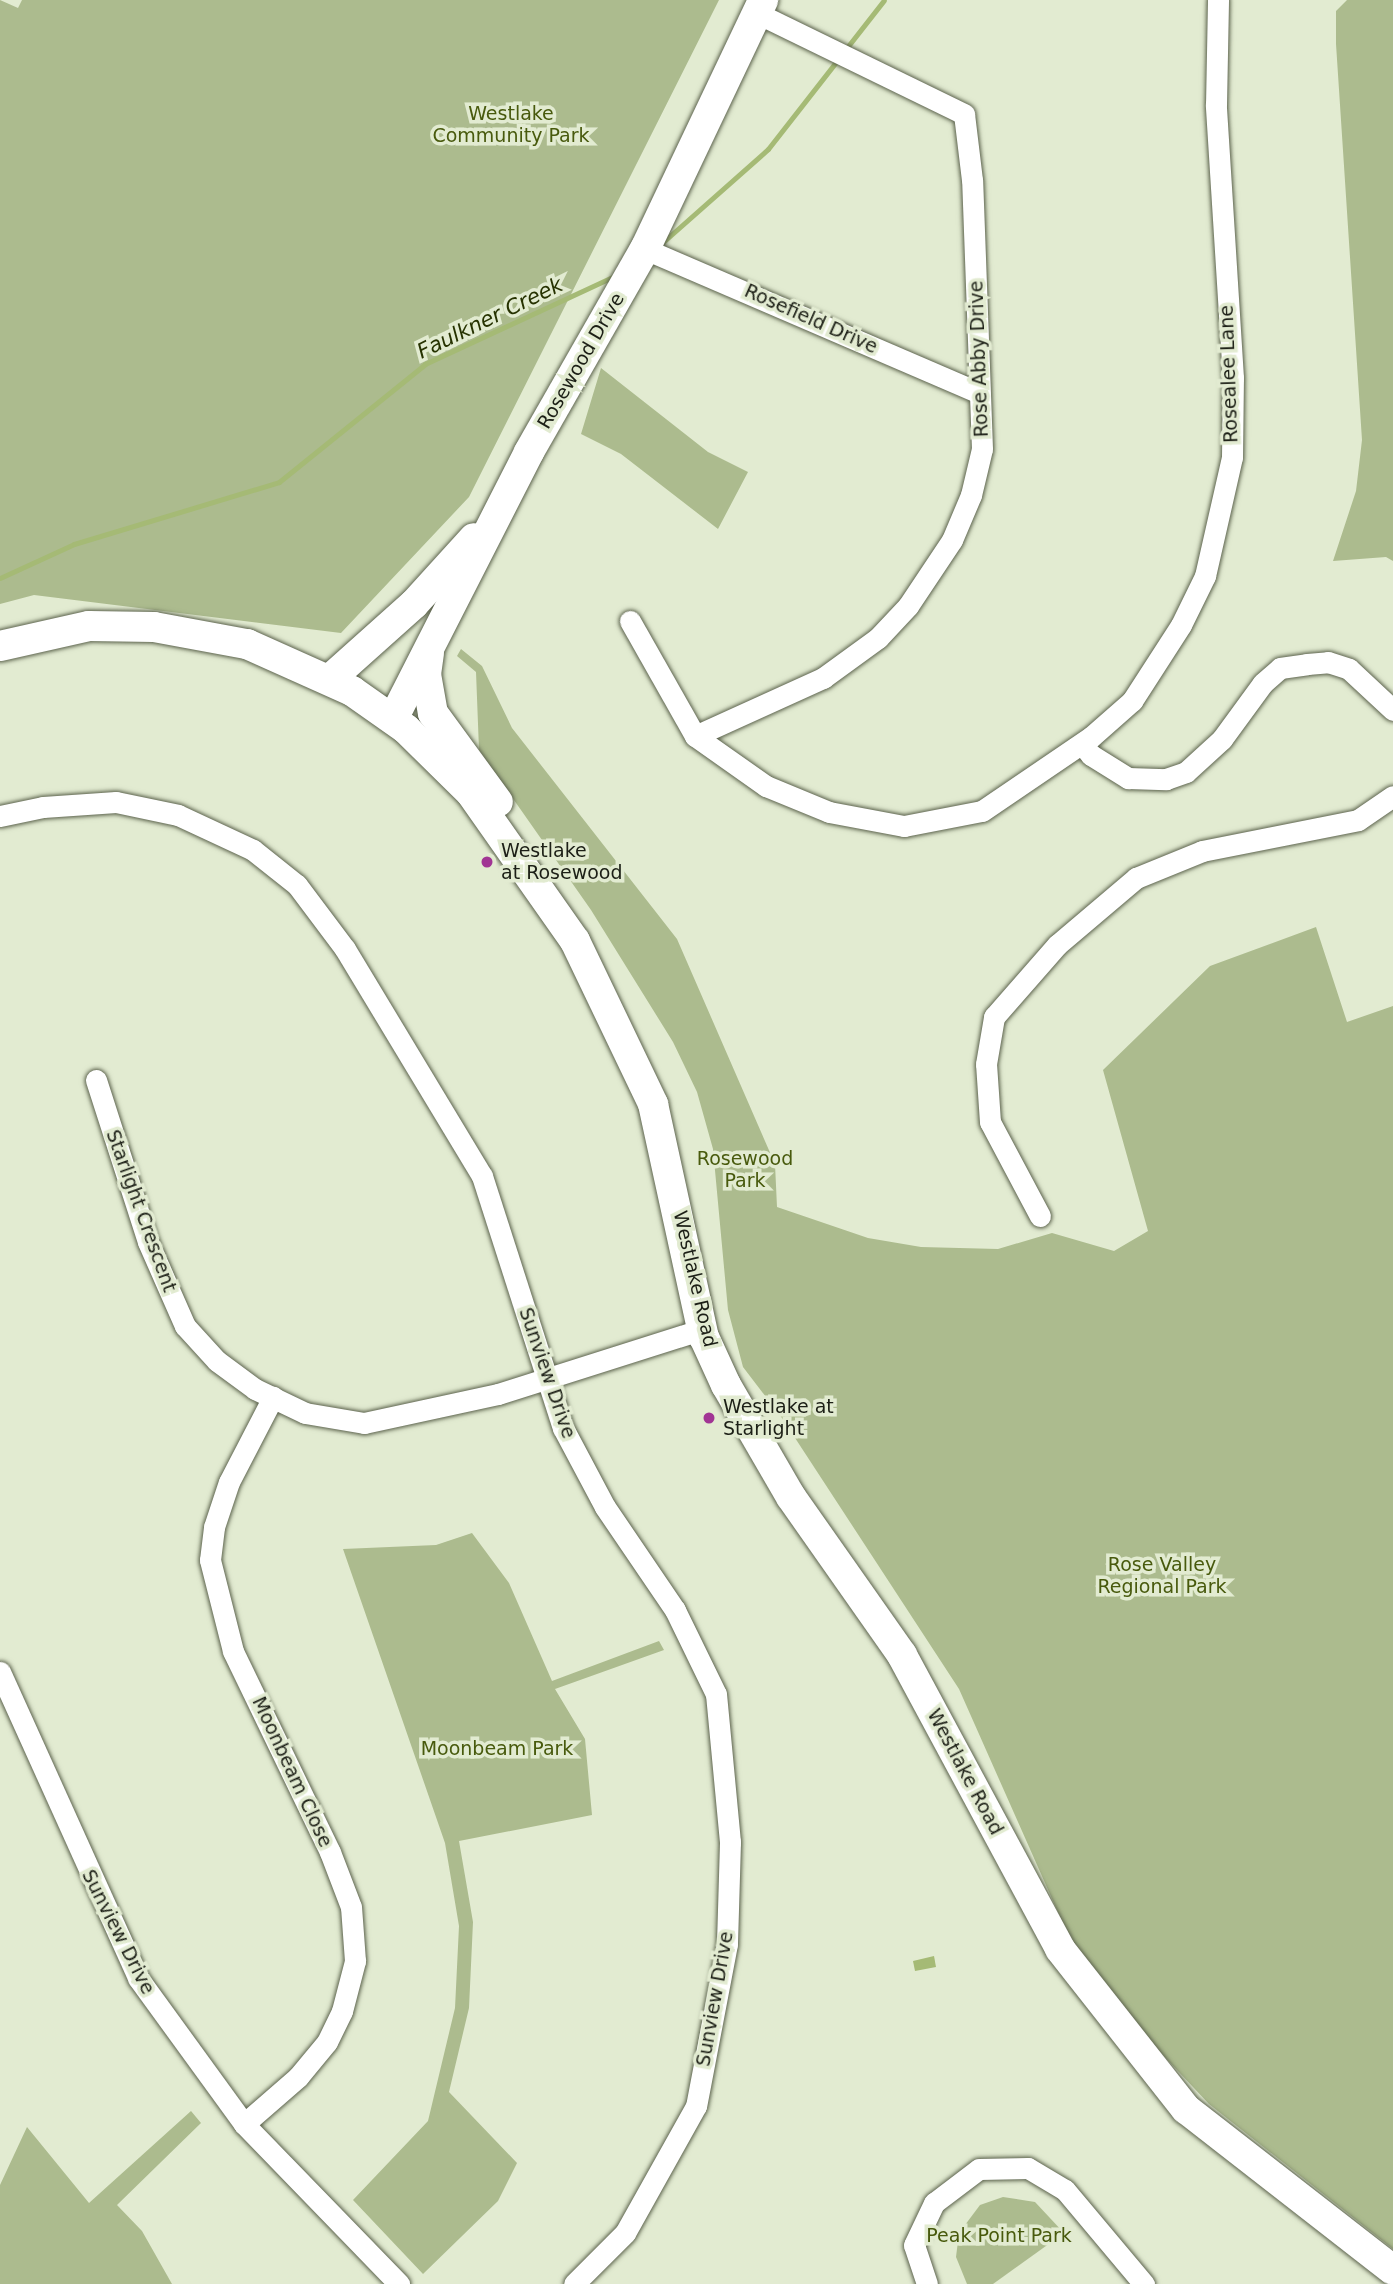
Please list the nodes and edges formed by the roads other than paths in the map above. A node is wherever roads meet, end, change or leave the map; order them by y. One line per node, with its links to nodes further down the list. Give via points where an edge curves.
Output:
1 (1218, 0): 13 (street, Rosealee Lane, via 1216,105 1233,377 1232,457 1205,576 1181,625 1132,701)
2 (760, 7): 3 (street, Rosewood Drive); 4 (street, Rose Abby Drive, via 964,114 972,180)
3 (645, 248): 4 (street, Rosefield Drive); 5 (street, Rosewood Drive)
4 (977, 392): 12 (street, Rose Abby Drive, via 982,449 971,495 952,540 908,606 878,638 824,678)
5 (500, 509): 7 (street, Rosewood Drive); 9 (street, via 414,604)
6 (630, 621): 12 (street)
7 (431, 644): 11 (street, Rosewood Drive); 16 (street, via 426,674 433,712 501,806)
8 (0, 646): 9 (street, Westlake Road, via 89,626 154,627 247,644)
9 (329, 680): 11 (street, Westlake Road)
10 (1393, 710): 13 (street, via 1349,669 1328,662 1307,664 1280,668 1263,683 1222,739 1186,772 1166,779 1128,778)
11 (393, 719): 16 (street, Westlake Road, via 471,793)
12 (695, 736): 13 (street, Rosealee Lane, via 766,786 829,812 904,826 982,811)
13 (1082, 744)
14 (1393, 796): 18 (street, via 1358,820 1202,851 1136,878 1057,945 994,1017 986,1064 990,1122)
15 (0, 816): 20 (street, Sunview Drive, via 43,807 116,802 178,816 253,850 297,885 345,949 482,1176)
16 (529, 876): 19 (street, Westlake Road, via 575,941 653,1104)
17 (96, 1080): 21 (street, Starlight Crescent, via 148,1242 185,1326 217,1361)
18 (1040, 1216)
19 (703, 1329): 20 (street, Starlight Crescent); 24 (street, Westlake Road, via 726,1385 791,1497 902,1655 1060,1949 1186,2109)
20 (547, 1378): 21 (street, Starlight Crescent, via 498,1394 364,1423 305,1413); 26 (street, Sunview Drive, via 563,1428 605,1507 675,1610 716,1694 730,1842 727,1944 696,2106 625,2233)
21 (272, 1397): 23 (street, Moonbeam Close, via 229,1482 214,1527 210,1560 233,1651 330,1852 351,1907 355,1961 342,2011 327,2042 298,2077)
22 (0, 1672): 23 (street, Sunview Drive, via 138,1978)
23 (244, 2124): 25 (street, Sunview Drive)
24 (1393, 2270)
25 (399, 2284)
26 (574, 2284)
27 (927, 2284): 28 (street, via 914,2245 934,2203 979,2169 1015,2168 1028,2168 1065,2190)
28 (1144, 2284)

